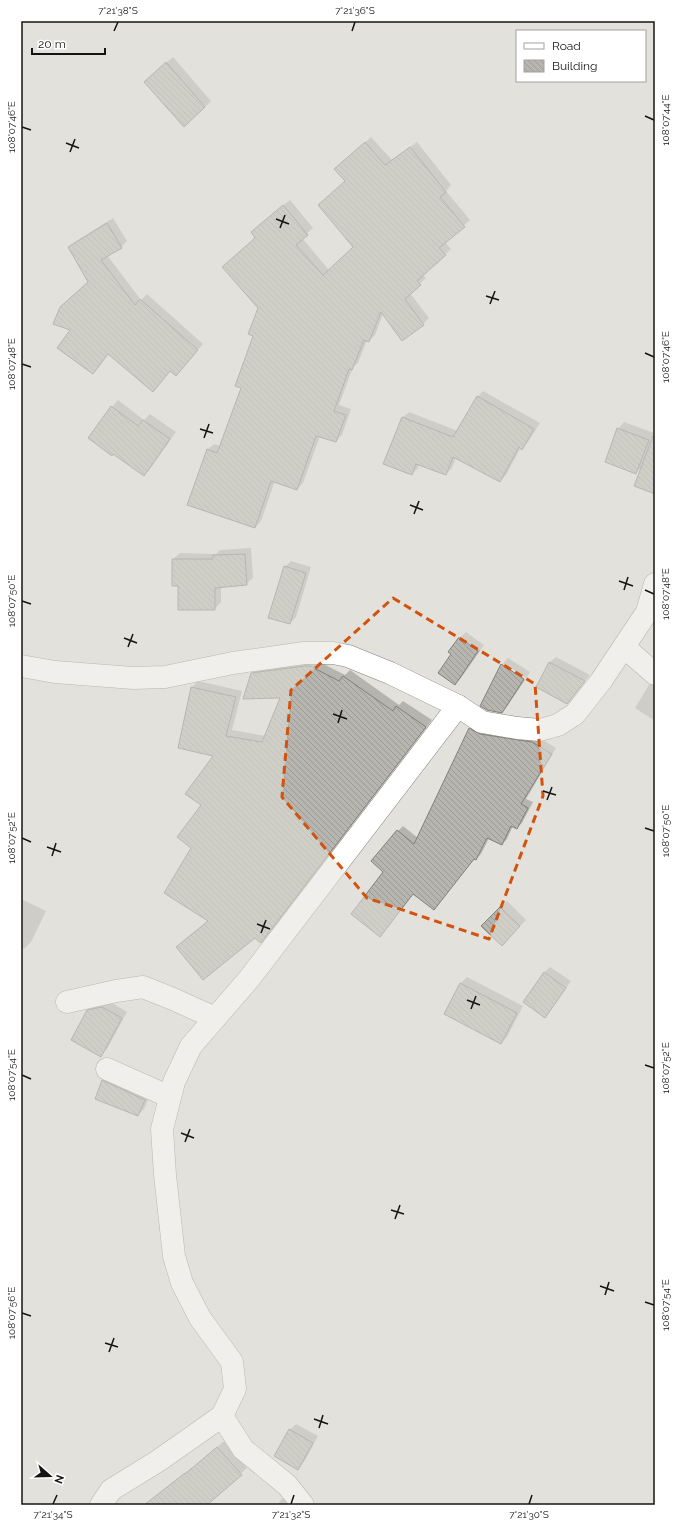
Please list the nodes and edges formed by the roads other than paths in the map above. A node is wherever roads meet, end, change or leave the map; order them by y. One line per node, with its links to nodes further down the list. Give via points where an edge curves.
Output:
1 (655, 584): 2 (street, via 647,612)
2 (624, 647): 4 (street); 5 (street, via 575,714 558,725 540,730 482,722)
3 (21, 666): 5 (street, via 55,672 133,678 165,677 304,653 332,653 348,656 390,673)
4 (655, 674)
5 (458, 706): 7 (street, via 249,979)
6 (66, 1002): 7 (street, via 143,987)
7 (215, 1018): 9 (street, via 191,1046 174,1082)
8 (107, 1069): 9 (street)
9 (170, 1097): 10 (street, via 162,1129 174,1256 182,1283 200,1318 232,1362 235,1389)
10 (222, 1416): 11 (street, via 111,1490); 12 (street, via 242,1449 287,1485)
11 (101, 1505)
12 (303, 1505)

